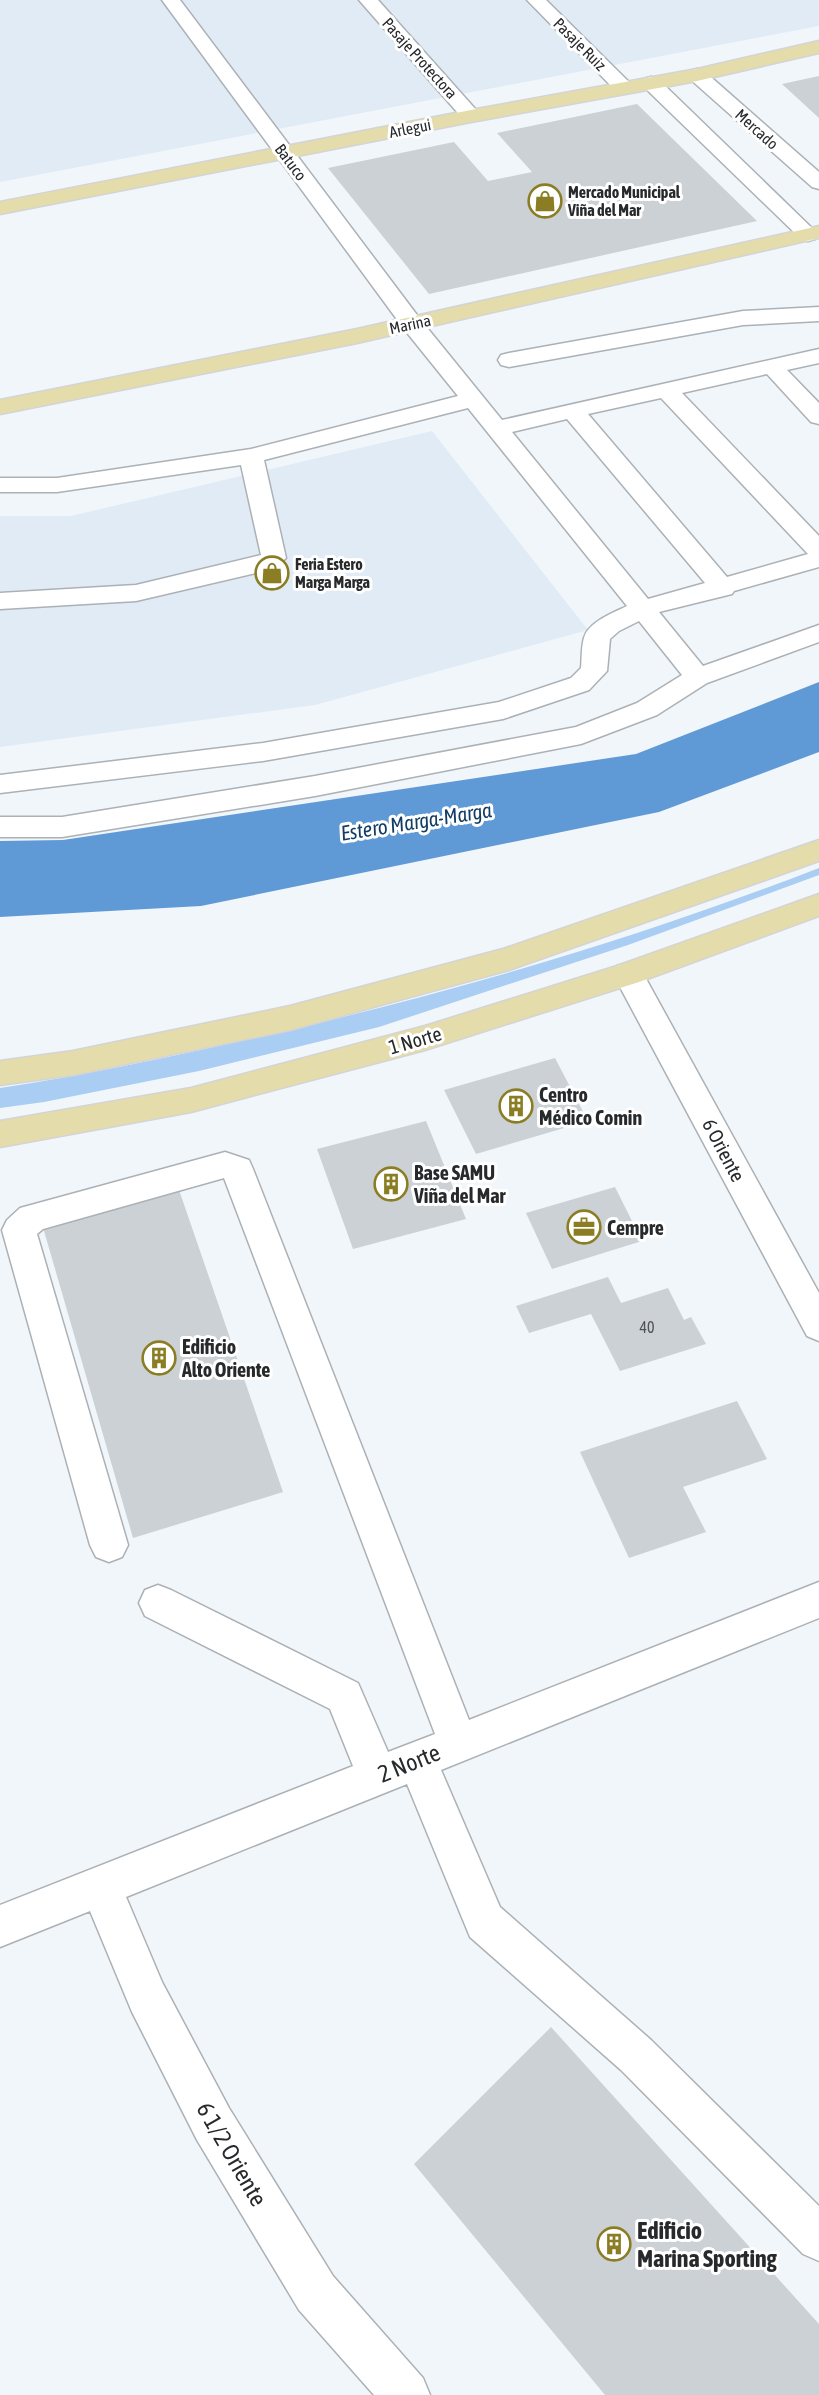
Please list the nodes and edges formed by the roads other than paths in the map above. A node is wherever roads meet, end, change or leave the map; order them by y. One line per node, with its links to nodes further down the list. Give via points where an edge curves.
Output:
1 (171, 0): 9 (street, Batuco)
2 (368, 0): 8 (street, Pasaje Protectora)
3 (536, 0): 7 (street, Pasaje Ruiz)
4 (819, 47): 5 (main road, Arlegui)
5 (697, 75): 6 (main road, Arlegui); 10 (street, Mercado)
6 (651, 83): 7 (main road, Arlegui); 12 (street)
7 (624, 88): 8 (main road, Arlegui)
8 (471, 116): 9 (main road, Arlegui)
9 (284, 152): 11 (main road, Arlegui); 14 (street, Batuco)
10 (819, 183)
11 (0, 208)
12 (814, 233): 14 (main road, Marina)
13 (819, 314): 16 (street, via 743,318)
14 (412, 324): 19 (street, Batuco); 20 (main road, Marina)
15 (819, 356): 17 (street)
16 (509, 360)
17 (772, 367): 18 (street); 22 (street)
18 (666, 390): 21 (street); 26 (street)
19 (474, 399): 23 (street, Batuco); 24 (street)
20 (0, 407)
21 (573, 411): 23 (street); 28 (street)
22 (819, 417)
23 (496, 428): 30 (street, Batuco)
24 (251, 456): 25 (street, via 57,484); 29 (street, via 274,558 264,564 136,593)
25 (0, 485)
26 (819, 551)
27 (819, 559): 28 (street)
28 (723, 588): 30 (street)
29 (0, 601)
30 (641, 609): 32 (street, Batuco); 33 (street, via 610,625 597,637 594,672 580,684 503,710 263,752)
31 (819, 633): 32 (street)
32 (698, 677): 34 (street, via 647,709 581,735 315,786 74,825)
33 (0, 784)
34 (0, 827)
35 (819, 850): 38 (main road, via 509,959 290,1018 73,1063)
36 (819, 905): 37 (main road, 1 Norte)
37 (628, 974): 39 (main road, 1 Norte, via 424,1038 192,1100); 40 (street, 6 Oriente)
38 (0, 1073)
39 (0, 1134)
40 (819, 1326)
41 (109, 1545): 44 (street, via 19,1230 32,1218 225,1165 237,1168)
42 (819, 1600): 44 (street, 2 Norte)
43 (158, 1603): 46 (street, via 344,1696)
44 (458, 1743): 45 (street, 2 Norte)
45 (417, 1760): 46 (street, 2 Norte); 49 (street, via 485,1922 636,2055)
46 (377, 1775): 47 (street, 2 Norte)
47 (100, 1886): 48 (street, 2 Norte); 50 (street, 6 1/2 Oriente, via 147,1998 213,2124 316,2293)
48 (0, 1926)
49 (819, 2238)
50 (406, 2395)

